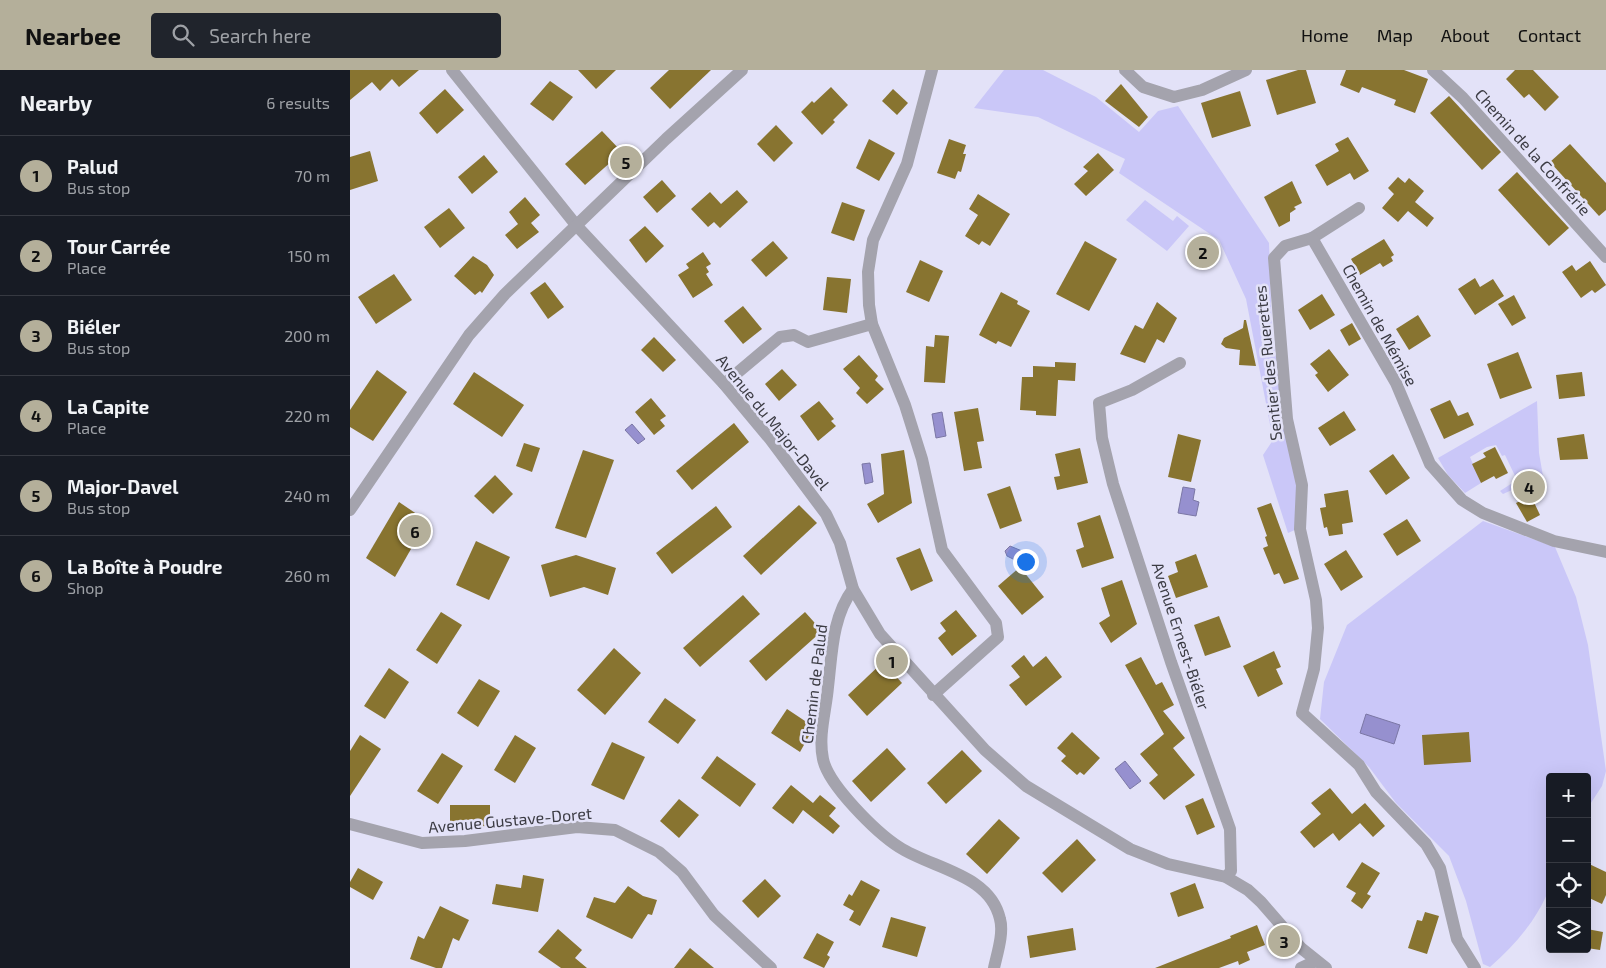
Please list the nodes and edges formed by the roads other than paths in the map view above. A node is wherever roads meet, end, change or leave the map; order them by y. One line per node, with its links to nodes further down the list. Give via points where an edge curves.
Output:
1 (452, 70): 8 (street, Avenue du Major-Davel)
2 (742, 70): 8 (street)
3 (932, 70): 11 (street, via 907,164 873,240 868,272)
4 (1126, 70): 5 (street, via 1143,87 1174,97 1202,90)
5 (1246, 70)
6 (1433, 70): 10 (street, Chemin de la Confrérie, via 1463,98)
7 (1359, 208): 9 (street)
8 (576, 226): 13 (street, Avenue du Major-Davel); 14 (street, via 505,294 468,335)
9 (1312, 238): 15 (street, Chemin de Mémise, via 1396,382 1430,464 1462,500 1483,514 1554,541); 24 (street, Sentier des Ruerettes, via 1286,246 1274,258 1287,419 1302,485 1300,529 1316,600 1318,628 1314,669 1302,713 1359,765 1376,792 1426,844 1440,868 1457,939)
10 (1606, 257)
11 (872, 324): 13 (street, via 808,342 794,335 780,337); 17 (street, via 906,405 942,550 996,623 998,637)
12 (1180, 363): 19 (street, Avenue Ernest-Biéler, via 1132,390 1099,403 1102,438 1171,662 1230,829 1231,871)
13 (724, 384): 16 (street, Avenue du Major-Davel, via 816,499 840,543)
14 (350, 510)
15 (1606, 552)
16 (853, 589): 17 (street, Avenue du Major-Davel, via 880,634); 22 (street, Chemin de Palud, via 845,599 836,627 821,738 823,761 843,796 898,847 978,885 990,896 1001,921)
17 (933, 695): 19 (street, Avenue du Major-Davel, via 985,750 1026,786 1130,849 1168,864)
18 (350, 824): 21 (street, Avenue Gustave-Doret, via 422,843 466,841 577,827 615,830 659,852 682,872 714,914)
19 (1226, 877): 20 (street, Avenue du Major-Davel, via 1248,890 1301,948)
20 (1321, 964): 23 (street)
21 (771, 968)
22 (994, 968)
23 (1300, 968)
24 (1475, 968)

